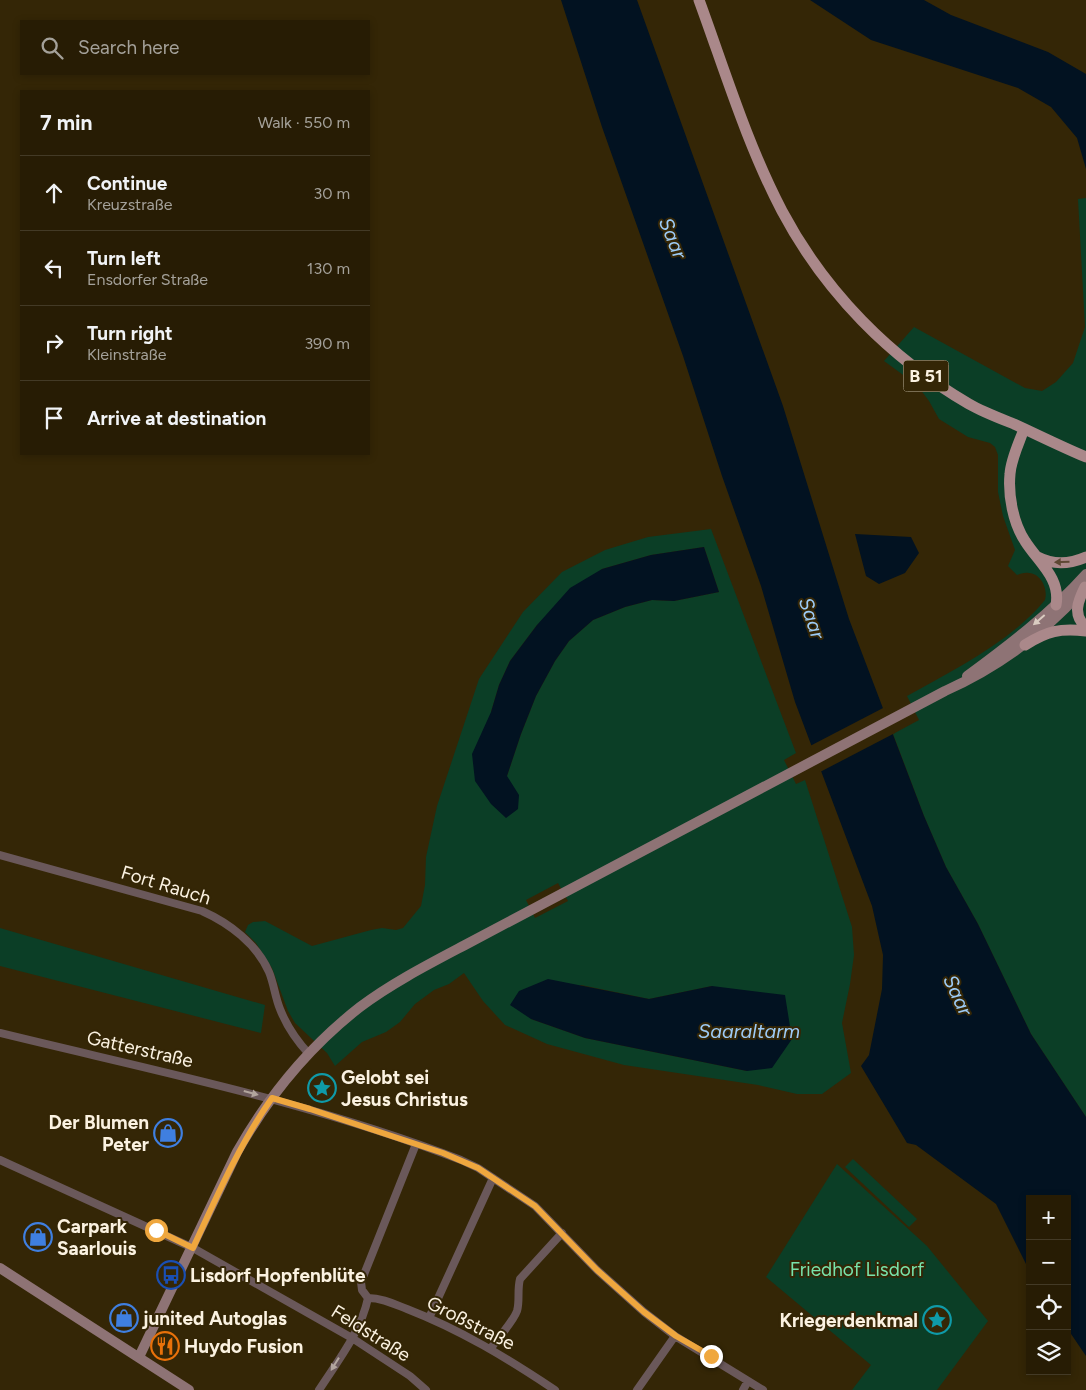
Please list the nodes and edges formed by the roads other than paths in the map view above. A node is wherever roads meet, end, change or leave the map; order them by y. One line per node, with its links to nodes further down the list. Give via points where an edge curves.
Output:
1 (699, 0): 2 (main road, B 51, via 766,177 802,246 820,272 864,323 920,371 971,405)
2 (1024, 430): 3 (main road, B 51); 4 (main road, via 1010,473 1011,495 1018,528)
3 (1086, 457)
4 (1038, 557): 5 (main road, one-way to 4, via 1058,563); 8 (main road, via 1056,585)
5 (1086, 557)
6 (1086, 574): 8 (main road)
7 (1086, 587): 9 (main road, via 1077,605 1078,616); 11 (main road)
8 (1056, 605): 12 (main road, one-way to 12, via 1023,634)
9 (1086, 627)
10 (1086, 631): 11 (main road, via 1050,632)
11 (1025, 645): 12 (main road, via 994,667)
12 (946, 691): 15 (main road, via 422,968 360,1008)
13 (0, 855): 15 (street, Fort Rauch, via 202,910 217,918 232,928 262,960 288,1027)
14 (0, 1033): 16 (street, Gatterstraße, one-way to 16)
15 (309, 1054): 16 (main road)
16 (272, 1098): 17 (street, Gatterstraße); 21 (main road, via 238,1152)
17 (416, 1144): 19 (street, Gatterstraße, via 461,1160); 23 (street, via 361,1282)
18 (0, 1160): 21 (street, Feldstraße)
19 (493, 1178): 20 (street, Gatterstraße, via 535,1206); 24 (street)
20 (562, 1232): 25 (street, Gatterstraße, via 621,1292); 27 (street, via 520,1279 516,1314)
21 (193, 1248): 26 (street, Feldstraße); 28 (main road)
22 (0, 1268): 28 (main road)
23 (368, 1298): 24 (street, Großstraße, via 378,1298); 26 (street)
24 (429, 1318): 27 (street, Großstraße)
25 (676, 1336): 29 (street, Gatterstraße); 34 (street)
26 (352, 1338): 31 (street, one-way to 31); 32 (street, Feldstraße)
27 (491, 1348): 33 (street, Großstraße)
28 (139, 1357): 30 (main road)
29 (748, 1380): 35 (street); 36 (street, Gatterstraße)
30 (189, 1390)
31 (319, 1390)
32 (426, 1390)
33 (554, 1390)
34 (637, 1390)
35 (743, 1390)
36 (763, 1390)

